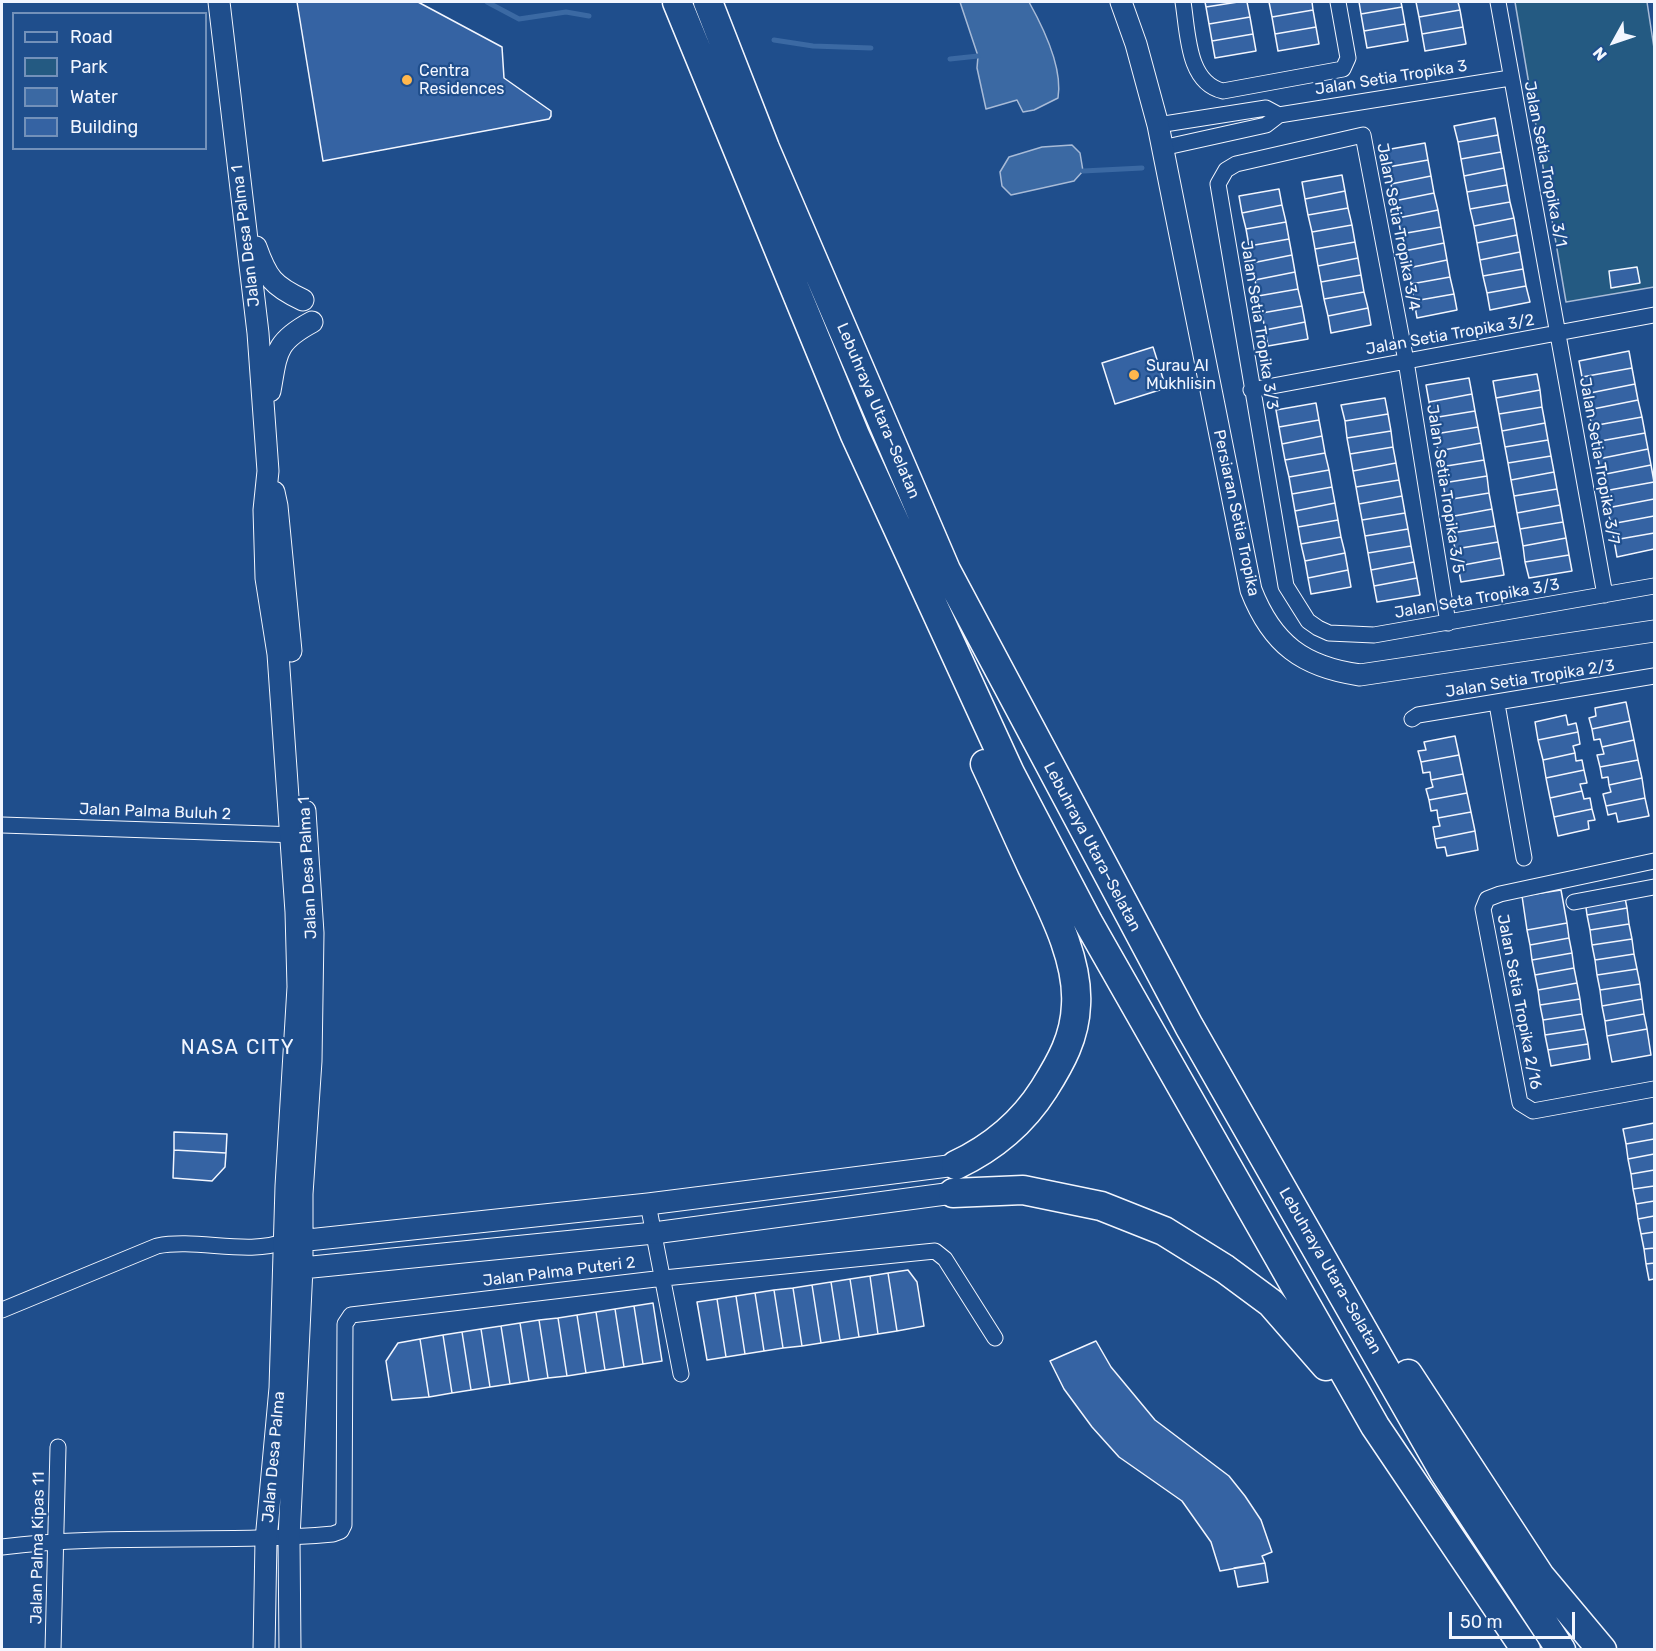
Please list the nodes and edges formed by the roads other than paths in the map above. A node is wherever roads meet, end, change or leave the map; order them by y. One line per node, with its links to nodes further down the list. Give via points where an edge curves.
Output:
1 (219, 2): 15 (street, Jalan Desa Palma 1)
2 (677, 2): 23 (highway, Lebuhraya Utara–Selatan)
3 (708, 2): 39 (highway, Lebuhraya Utara–Selatan, via 765,148 946,570 1117,894)
4 (1121, 2): 11 (street, Persiaran Setia Tropika)
5 (1183, 2): 6 (street, via 1194,64 1202,79 1223,91 1339,71 1348,58)
6 (1338, 2)
7 (1498, 2): 8 (street, Jalan Setia Tropika 3/1)
8 (1510, 78): 9 (street, Jalan Setia Tropika 3); 19 (street, Jalan Setia Tropika 3/1)
9 (1279, 114): 10 (street, Jalan Setia Tropika 3, via 1266,108); 12 (street, Jalan Setia Tropika 3, via 1266,125)
10 (1216, 116): 11 (street, Jalan Setia Tropika 3); 12 (street)
11 (1158, 125): 14 (street, Persiaran Setia Tropika)
12 (1220, 135): 14 (street, Jalan Setia Tropika 3)
13 (1363, 135): 20 (street, Jalan Setia Tropika 3/4); 21 (street, Jalan Setia Tropika 3/3, via 1236,164 1220,177)
14 (1162, 148): 28 (street, Persiaran Setia Tropika, via 1251,590 1261,617 1279,639 1314,665 1360,675)
15 (243, 210): 16 (street, via 265,273 284,292); 22 (street, Jalan Desa Palma 1)
16 (303, 300)
17 (1654, 315): 19 (street, Jalan Setia Tropika 3/2)
18 (312, 322): 22 (street, via 289,334 280,346)
19 (1558, 333): 20 (street, Jalan Setia Tropika 3/2); 25 (street, Jalan Setia Tropika 3/7)
20 (1406, 361): 21 (street, Jalan Setia Tropika 3/2); 27 (street, Jalan Setia Tropika 3/5)
21 (1251, 390): 26 (street, Jalan Setia Tropika 3/3, via 1286,586)
22 (264, 416): 33 (street, Jalan Desa Palma 1, via 268,471 277,506)
23 (855, 435): 40 (highway, via 866,493 881,538 1060,927 1077,1004 1066,1055 1037,1100 1006,1134); 50 (highway, Lebuhraya Utara–Selatan, via 1010,774 1088,922)
24 (1654, 586): 25 (street, Jalan Seta Tropika 3/3)
25 (1605, 595): 27 (street, Jalan Seta Tropika 3/3)
26 (1308, 621): 27 (street, Jalan Seta Tropika 3/3, via 1329,633 1374,635)
27 (1448, 623)
28 (1654, 632)
29 (1654, 676): 30 (street, Jalan Setia Tropika 2/3)
30 (1497, 704): 31 (street, Jalan Setia Tropika 2/3); 34 (street)
31 (1412, 719)
32 (2, 825): 33 (street, Jalan Palma Buluh 2)
33 (300, 836): 44 (street, Jalan Desa Palma 1, via 313,933 311,1049)
34 (1524, 858)
35 (1654, 861): 38 (street, Jalan Setia Tropika 2/16, via 1500,894 1487,899 1483,909 1517,1095 1527,1108 1541,1109)
36 (1654, 891): 37 (street)
37 (1574, 902)
38 (1654, 1089)
39 (1252, 1137): 60 (highway, Lebuhraya Utara–Selatan, via 1444,1472); 61 (highway, via 1540,1576)
40 (956, 1165): 42 (street)
41 (953, 1193): 43 (street); 50 (highway, via 1023,1190 1101,1206 1164,1231 1271,1303)
42 (648, 1204): 43 (street); 44 (street)
43 (654, 1233): 45 (street); 46 (street)
44 (286, 1244): 45 (street, Jalan Desa Palma 1); 45 (street); 47 (street, via 177,1242 157,1246)
45 (294, 1266): 52 (street, Jalan Desa Palma); 54 (street, Jalan Desa Palma)
46 (664, 1278): 48 (street, Jalan Palma Puteri 2, via 934,1251 945,1259); 49 (street); 52 (street, Jalan Palma Puteri 2, via 351,1315 345,1324 344,1525 333,1534)
47 (2, 1310)
48 (995, 1338)
49 (681, 1374)
50 (1375, 1426): 59 (highway, Lebuhraya Utara–Selatan)
51 (58, 1447): 53 (street, Jalan Palma Kipas 11)
52 (289, 1538): 54 (street); 58 (street, Jalan Desa Palma)
53 (57, 1540): 54 (street); 55 (street); 56 (street, Jalan Palma Kipas 11)
54 (266, 1540): 57 (street, Jalan Desa Palma)
55 (2, 1546)
56 (53, 1650)
57 (264, 1650)
58 (290, 1650)
59 (1526, 1650)
60 (1561, 1650)
61 (1602, 1650)

